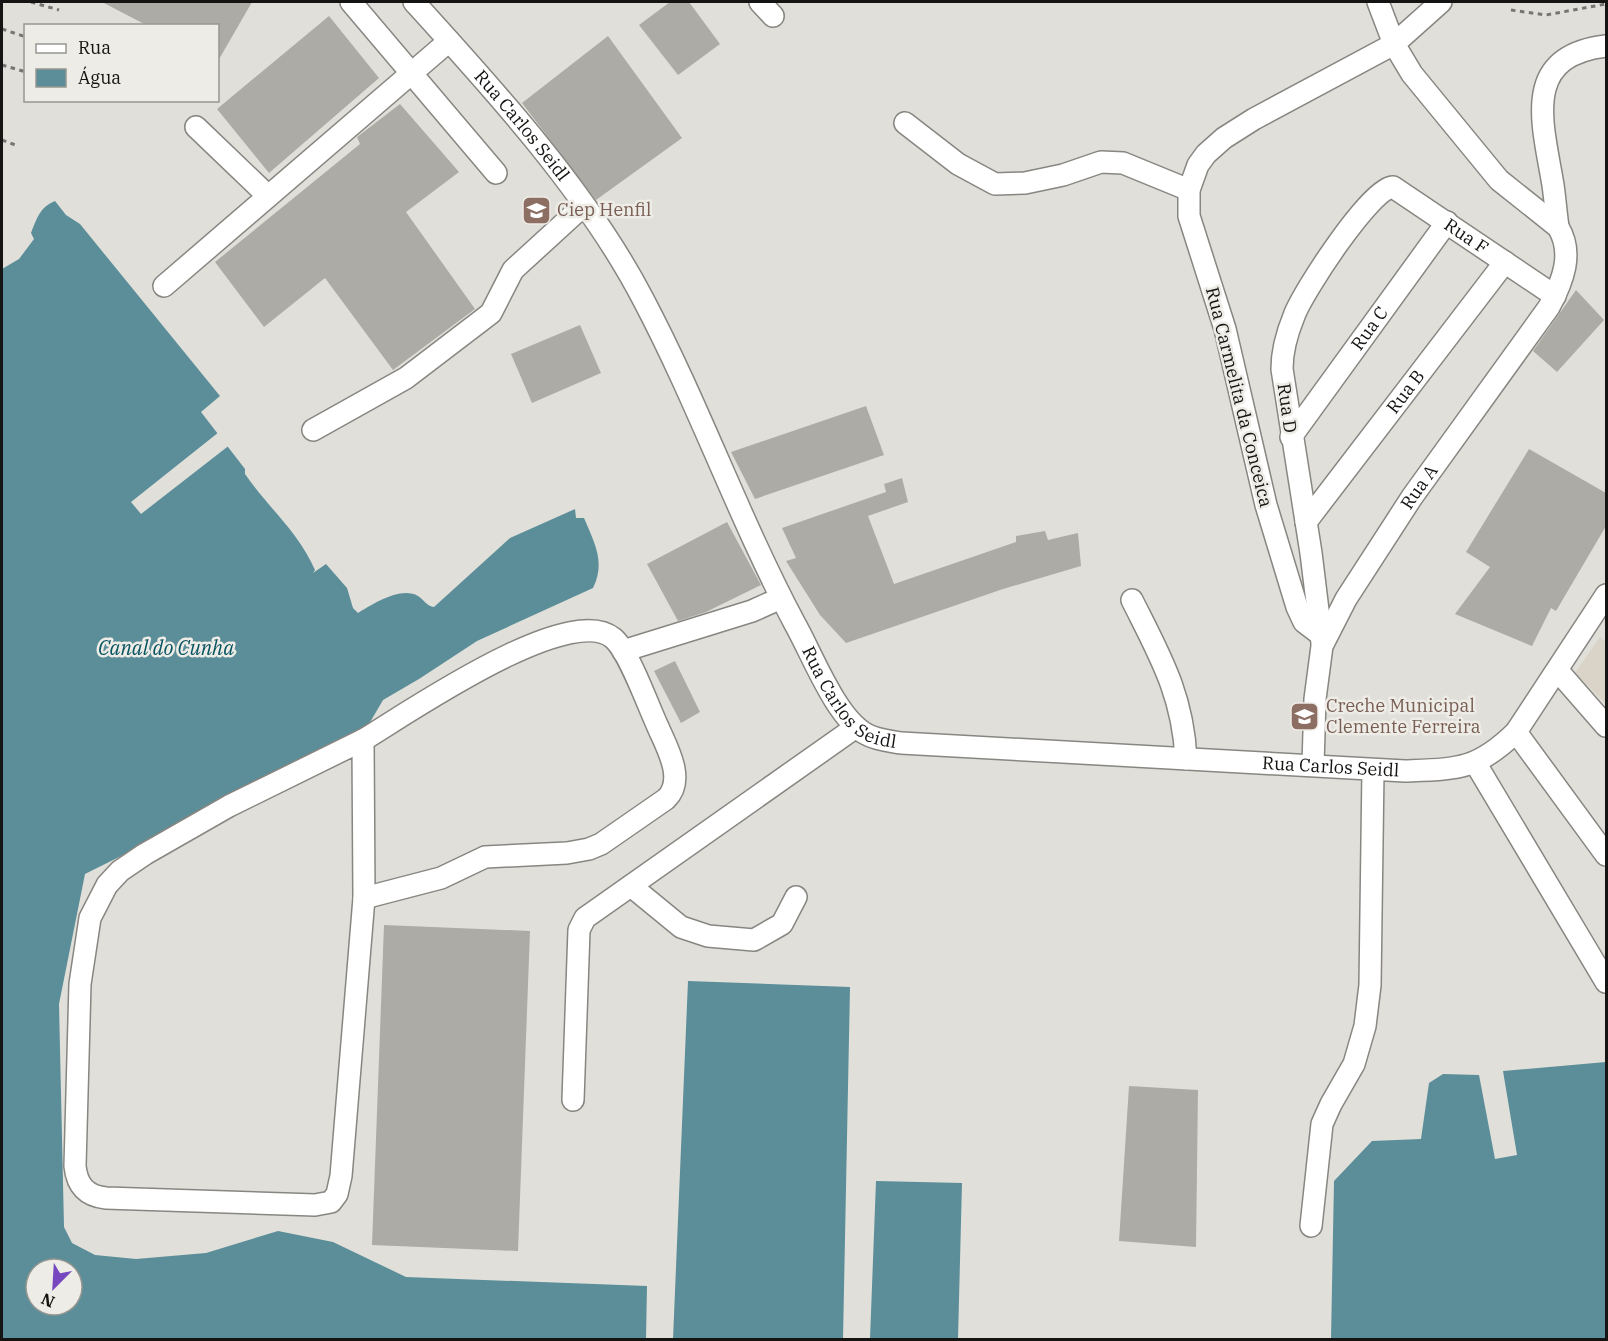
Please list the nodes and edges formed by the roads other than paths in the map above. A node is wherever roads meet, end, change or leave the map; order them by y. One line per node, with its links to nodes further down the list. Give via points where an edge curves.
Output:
1 (351, 2): 8 (street)
2 (414, 2): 5 (street, Rua Carlos Seidl)
3 (1378, 2): 6 (street)
4 (1441, 2): 6 (street, Rua Carmelita da Conceica)
5 (449, 41): 8 (street); 15 (street, Rua Carlos Seidl, via 528,132)
6 (1394, 44): 12 (street, Rua Carmelita da Conceica, via 1224,138 1198,165); 17 (street, via 1412,74 1498,180)
7 (1606, 46): 17 (street, Rua A, via 1578,51 1558,64 1548,80 1542,131)
8 (412, 72): 11 (street); 13 (street)
9 (905, 123): 12 (street, via 958,164 995,184 1025,183 1101,162 1123,163)
10 (196, 126): 13 (street)
11 (496, 173)
12 (1189, 190): 27 (street, Rua Carmelita da Conceica, via 1189,216 1225,330 1266,505 1300,614)
13 (268, 196): 19 (street)
14 (1377, 196): 16 (street, Rua F, via 1393,187); 22 (street, Rua D, via 1331,254 1294,315 1284,344 1282,369)
15 (583, 206): 21 (street, via 513,270 491,313 406,378); 25 (street, Rua Carlos Seidl, via 643,298)
16 (1447, 222): 18 (street, Rua F); 22 (street, Rua C)
17 (1558, 227): 20 (street, Rua A, via 1564,236 1566,257)
18 (1505, 262): 20 (street, Rua F); 23 (street, Rua B)
19 (164, 286)
20 (1555, 296): 27 (street, Rua A, via 1367,564)
21 (314, 430)
22 (1291, 437): 23 (street, Rua D)
23 (1306, 522): 27 (street, Rua D)
24 (1606, 595): 29 (street, Rua Carlos Seidl)
25 (781, 598): 28 (street, via 752,611); 31 (street, Rua Carlos Seidl, via 840,707)
26 (1132, 600): 34 (street, via 1171,678 1184,726)
27 (1322, 640): 36 (street, Rua A)
28 (623, 651): 33 (street, via 610,635 595,631 529,645 488,664); 41 (street, via 668,750 676,780 669,796 589,849 485,857 441,878)
29 (1558, 671): 30 (street); 32 (street, Rua Carlos Seidl)
30 (1606, 726)
31 (856, 727): 34 (street, Rua Carlos Seidl, via 867,735 901,743); 39 (street)
32 (1516, 732): 35 (street, Rua Carlos Seidl); 38 (street)
33 (363, 740): 41 (street); 41 (street, via 229,806 145,854 107,885 90,918 80,984 75,1166 76,1180 82,1188 106,1198 315,1205 327,1204 334,1198 341,1176)
34 (1186, 759): 36 (street, Rua Carlos Seidl)
35 (1476, 764): 37 (street, Rua Carlos Seidl, via 1448,770); 42 (street)
36 (1312, 765): 37 (street, Rua Carlos Seidl)
37 (1373, 770): 44 (street, via 1370,985 1365,1026 1354,1064 1322,1124)
38 (1606, 855)
39 (631, 886): 40 (street, via 681,927 708,936 754,940 782,924); 43 (street, via 585,918 579,930)
40 (796, 897)
41 (364, 898)
42 (1606, 982)
43 (573, 1100)
44 (1311, 1226)

